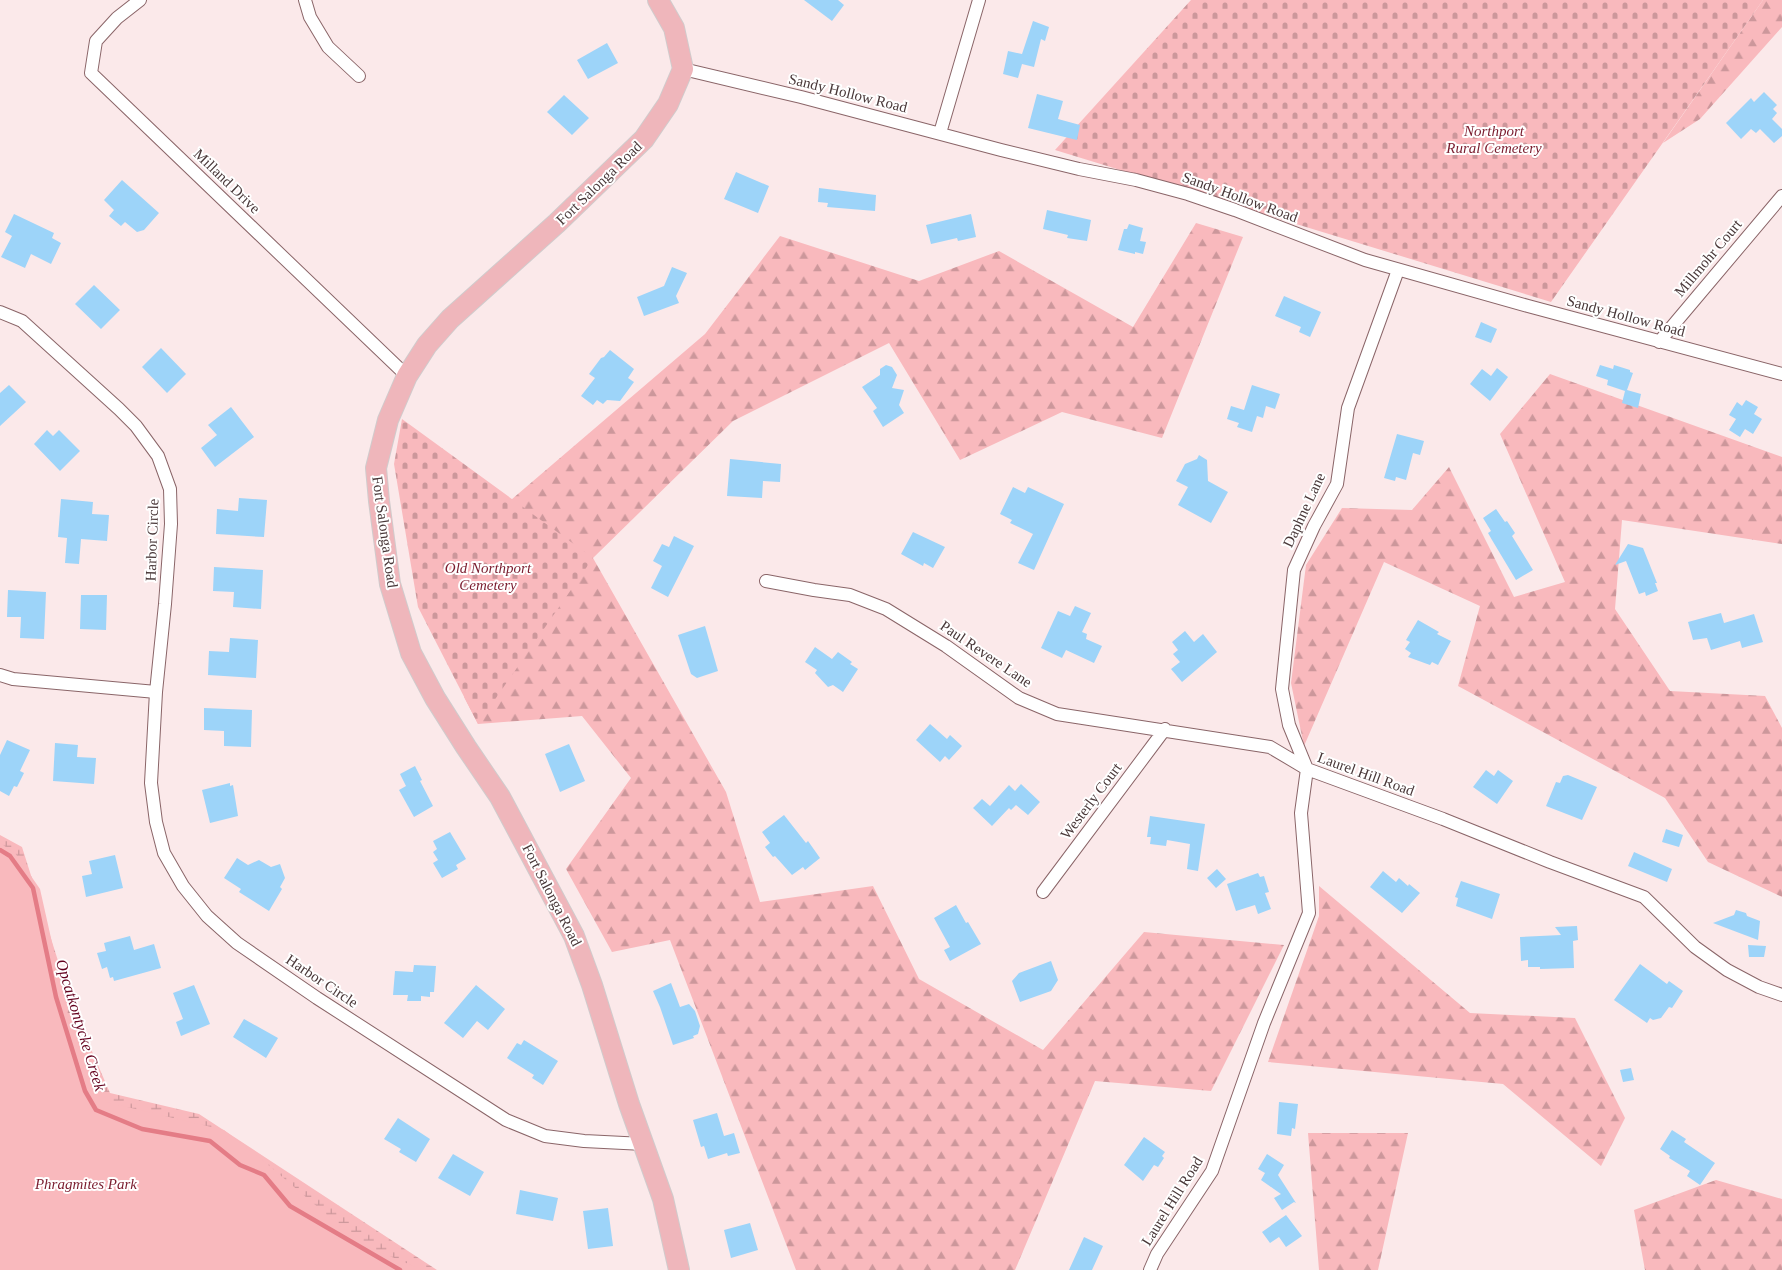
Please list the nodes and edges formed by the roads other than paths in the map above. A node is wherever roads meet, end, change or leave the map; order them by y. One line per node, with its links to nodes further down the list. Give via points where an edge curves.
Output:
1 (140, 0): 13 (street, Milland Drive, via 117,18 96,41 91,73)
2 (305, 0): 6 (street, via 310,17 328,47)
3 (658, 0): 5 (main road, via 674,28)
4 (979, 0): 7 (street)
5 (682, 69): 7 (street, Sandy Hollow Road); 13 (main road, Fort Salonga Road, via 668,104 644,139 557,224 450,319 426,345)
6 (359, 76)
7 (940, 133): 9 (street, Sandy Hollow Road, via 1188,194)
8 (1782, 196): 11 (street, Millmohr Court)
9 (1398, 270): 11 (street, Sandy Hollow Road); 18 (street, Daphne Lane, via 1348,408 1337,484 1294,570 1282,689 1289,725)
10 (0, 312): 16 (street, Harbor Circle, via 22,321 106,396 136,426 158,456 170,489 171,524)
11 (1659, 342): 12 (street, Sandy Hollow Road)
12 (1782, 374)
13 (407, 376): 21 (main road, Fort Salonga Road, via 388,420 376,468 390,584 415,660 435,698 500,797 574,936)
14 (766, 580): 17 (street, Paul Revere Lane, via 850,595 886,609 946,646 1019,698 1057,714)
15 (0, 675): 16 (street, via 13,679)
16 (156, 692): 21 (street, Harbor Circle, via 151,783 156,822 164,853 182,886 207,916 237,943 317,998 506,1120 545,1136)
17 (1165, 729): 18 (street, Paul Revere Lane, via 1270,747); 19 (street, Westerly Court)
18 (1307, 769): 20 (street, Laurel Hill Road, via 1644,898 1695,947 1727,970 1758,987); 23 (street, Laurel Hill Road, via 1301,813 1309,913 1264,1023 1212,1171 1157,1254)
19 (1043, 892)
20 (1782, 995)
21 (644, 1144): 22 (main road, Fort Salonga Road, via 664,1199)
22 (680, 1270)
23 (1150, 1270)

